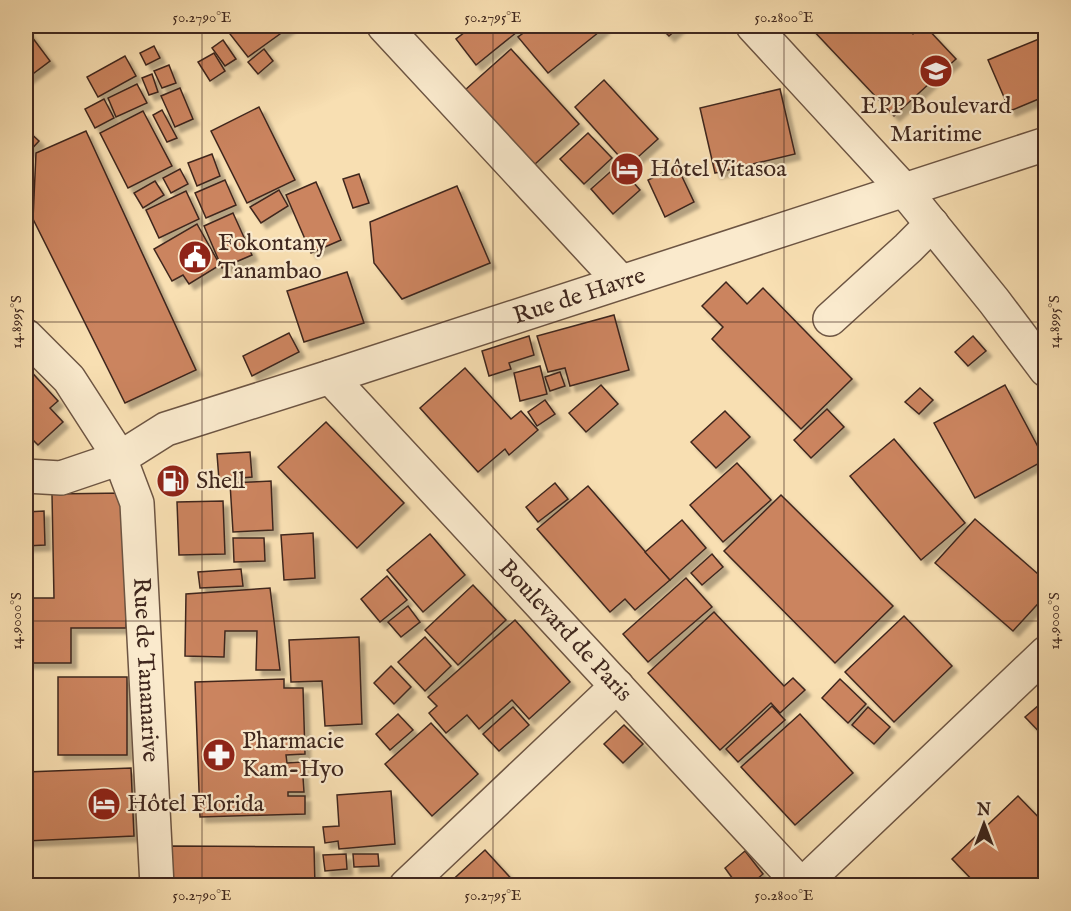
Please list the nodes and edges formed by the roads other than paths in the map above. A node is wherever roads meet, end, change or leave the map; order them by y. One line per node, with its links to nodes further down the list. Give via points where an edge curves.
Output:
1 (384, 26): 6 (street)
2 (753, 26): 4 (street)
3 (1046, 144): 4 (street, Rue de Havre)
4 (904, 190): 5 (street); 6 (street, Rue de Havre)
5 (932, 224): 7 (street); 9 (street)
6 (621, 282): 10 (street, Rue de Havre)
7 (830, 319)
8 (26, 336): 11 (street, Rue de Tananarive, via 69,379)
9 (1046, 370)
10 (330, 377): 11 (street, Rue de Havre, via 166,429); 14 (street, Boulevard de Paris)
11 (120, 458): 12 (street, Rue de Havre, via 61,478); 15 (street, Rue de Tananarive, via 137,503)
12 (26, 476)
13 (1046, 653): 17 (street)
14 (617, 687): 16 (street); 17 (street, Boulevard de Paris)
15 (157, 885)
16 (406, 885)
17 (801, 885)

